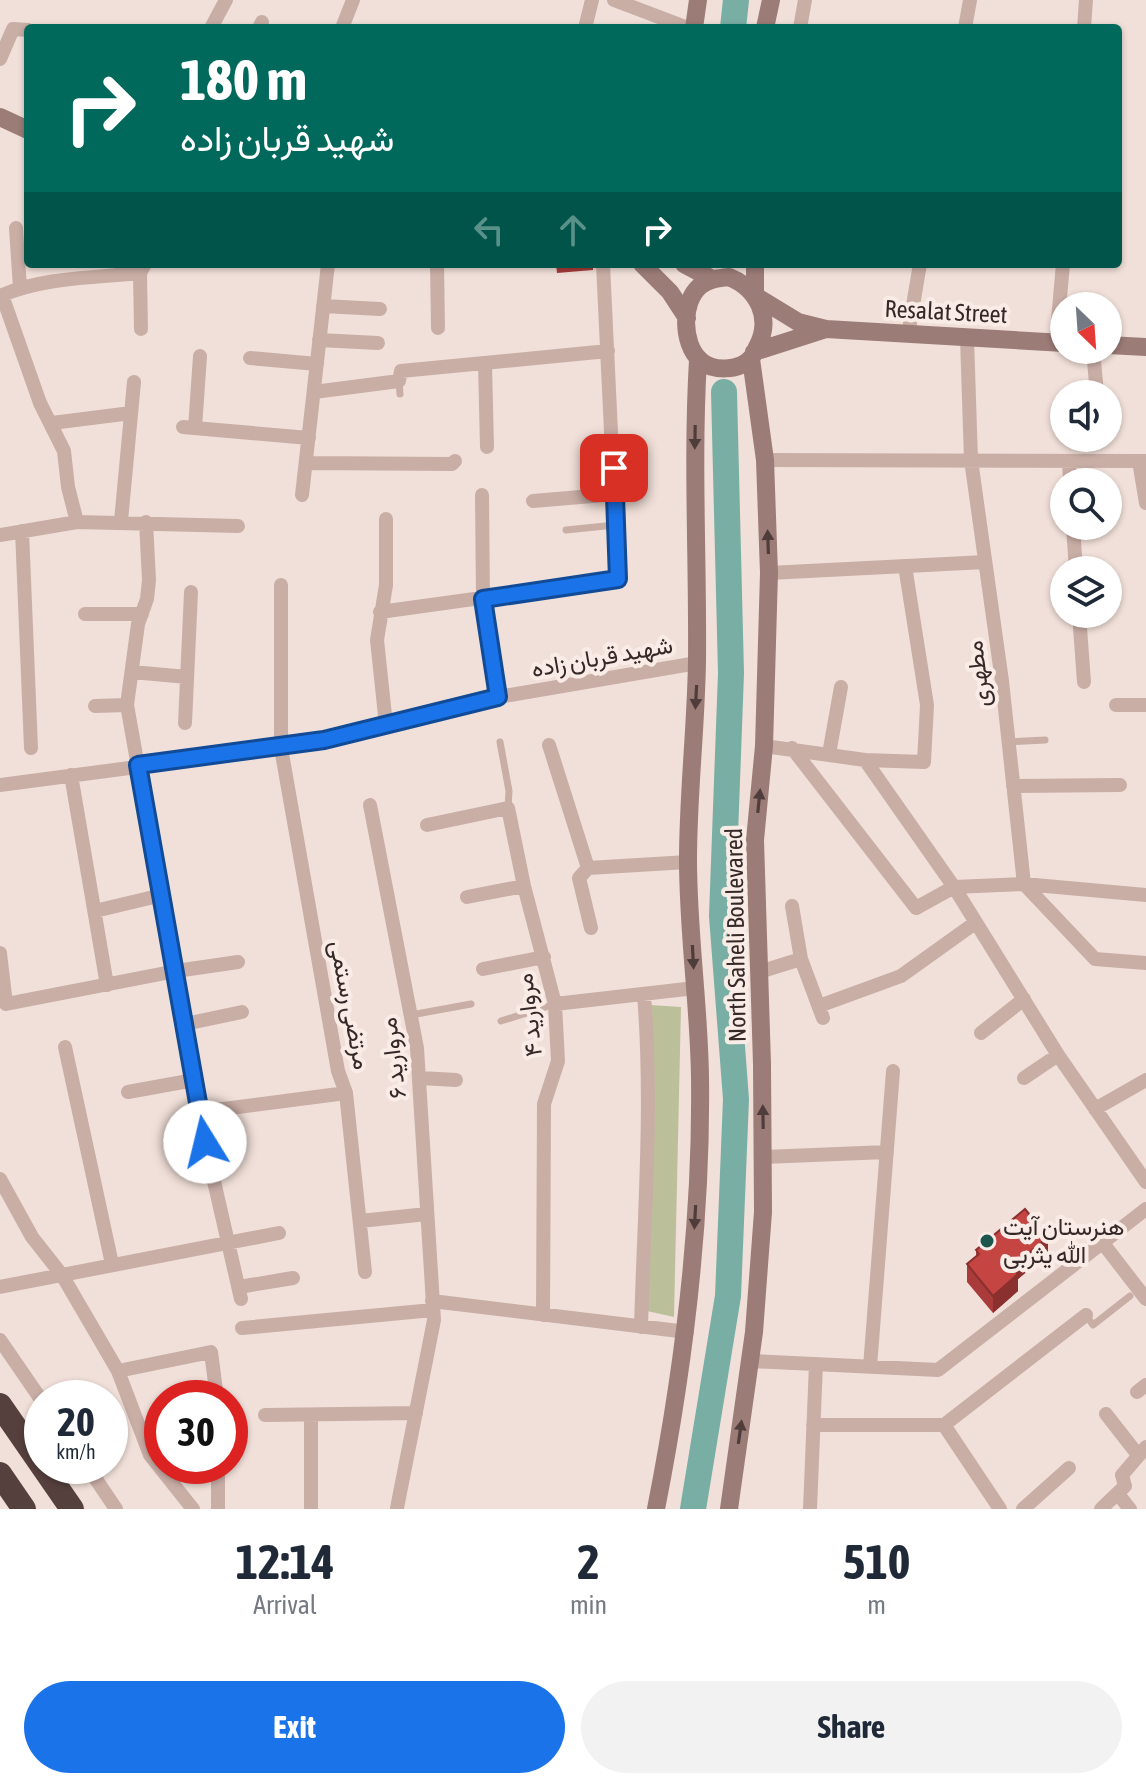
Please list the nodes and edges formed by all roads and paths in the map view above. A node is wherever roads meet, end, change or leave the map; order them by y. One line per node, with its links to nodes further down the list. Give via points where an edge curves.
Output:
1 (226, 0): 10 (street)
2 (353, 0): 11 (street)
3 (592, 0): 12 (street)
4 (614, 0): 13 (street)
5 (698, 0): 14 (main road)
6 (771, 0): 15 (main road)
7 (805, 0): 16 (street)
8 (970, 0): 17 (street)
9 (1086, 0): 18 (street)
10 (215, 24)
11 (344, 24)
12 (586, 24)
13 (680, 24)
14 (692, 24)
15 (766, 24)
16 (801, 24)
17 (966, 24)
18 (1084, 24)
19 (24, 30): 20 (street, via 13,29)
20 (0, 59)
21 (0, 117): 22 (main road)
22 (24, 128)
23 (16, 228): 35 (street)
24 (143, 268): 35 (street); 44 (street)
25 (328, 268): 40 (street)
26 (437, 268): 43 (street)
27 (603, 268): 53 (street)
28 (646, 268): 42 (main road)
29 (688, 268): 37 (main road)
30 (692, 268): 34 (main road)
31 (758, 268): 39 (main road)
32 (919, 268): 46 (street)
33 (1063, 268): 36 (street)
34 (712, 279): 37 (main road); 39 (main road, via 729,277)
35 (20, 288): 38 (street)
36 (1062, 292)
37 (692, 294): 42 (main road)
38 (1, 296): 63 (street)
39 (756, 296): 45 (main road, via 798,322); 55 (main road, via 762,326)
40 (323, 306): 41 (street); 48 (street)
41 (380, 309)
42 (687, 318): 57 (main road)
43 (438, 328)
44 (141, 329)
45 (826, 329): 46 (main road, Resalat Street); 55 (main road)
46 (908, 335): 47 (main road, Resalat Street)
47 (967, 338): 49 (main road, Resalat Street); 67 (street, مطهری)
48 (319, 340): 50 (street); 59 (street)
49 (1050, 342)
50 (378, 343)
51 (1122, 346): 52 (main road)
52 (1146, 347)
53 (608, 351): 58 (street); 73 (street)
54 (200, 356): 64 (street, via 189,427)
55 (753, 356): 57 (main road, via 719,368); 66 (main road, North Saheli Boulevared)
56 (250, 358): 59 (street)
57 (698, 360): 97 (main road, North Saheli Boulevared, one-way to 97)
58 (485, 363): 61 (street, via 401,371 400,387); 65 (street)
59 (317, 364): 61 (street)
60 (134, 382): 62 (street)
61 (314, 392): 64 (street)
62 (131, 413): 63 (street); 79 (street)
63 (52, 423): 80 (street, via 64,451)
64 (309, 438): 71 (street)
65 (487, 447)
66 (765, 460): 67 (street); 89 (main road, North Saheli Boulevared, one-way to 66)
67 (971, 460): 69 (street); 87 (street, مطهری)
68 (455, 461): 71 (street)
69 (1069, 461): 70 (street); 72 (street)
70 (1142, 461): 77 (street)
71 (306, 463): 74 (street)
72 (1069, 468)
73 (616, 494): 76 (street); 82 (street)
74 (302, 495)
75 (482, 495): 92 (street)
76 (533, 501)
77 (1146, 503)
78 (386, 519): 93 (street, via 386,585)
79 (121, 521): 80 (street); 81 (street)
80 (77, 522): 85 (street)
81 (146, 522): 83 (street); 95 (street, via 149,580)
82 (617, 525): 84 (lane); 92 (street, via 618,579)
83 (238, 526)
84 (566, 530)
85 (22, 531): 86 (street); 114 (street)
86 (0, 535)
87 (985, 562): 88 (street); 111 (street, مطهری)
88 (905, 566): 89 (street); 118 (street, via 927,705 926,758 921,764)
89 (769, 573): 113 (main road, North Saheli Boulevared)
90 (281, 585): 115 (street, مرتضی رستمی)
91 (191, 592): 99 (street)
92 (483, 599): 93 (street); 102 (street)
93 (380, 612): 108 (street, via 377,640)
94 (85, 614): 95 (street)
95 (142, 614): 98 (street)
96 (1080, 628): 100 (street)
97 (697, 663): 102 (street, شهید قربان زاده); 127 (main road, North Saheli Boulevared, one-way to 127)
98 (132, 672): 99 (street); 103 (street)
99 (187, 677): 107 (street)
100 (1084, 682)
101 (841, 687): 117 (street)
102 (498, 697): 108 (street, شهید قربان زاده)
103 (127, 705): 106 (street); 119 (street)
104 (1116, 705): 105 (street)
105 (1146, 705)
106 (95, 706)
107 (185, 723)
108 (386, 725): 115 (street, شهید قربان زاده)
109 (1045, 740): 111 (lane)
110 (500, 742): 125 (lane)
111 (1008, 742): 123 (street, مطهری)
112 (549, 745): 128 (street)
113 (764, 746): 116 (street); 146 (main road, North Saheli Boulevared, one-way to 113, via 755,840)
114 (31, 748)
115 (281, 748): 119 (street, شهید قربان زاده); 167 (street, مرتضی رستمی)
116 (792, 748): 117 (street); 131 (street, via 916,908)
117 (829, 754): 118 (street)
118 (865, 760): 131 (street)
119 (138, 765): 120 (street, شهید قربان زاده); 132 (street)
120 (71, 775): 121 (street, شهید قربان زاده); 136 (street)
121 (0, 785)
122 (1120, 785): 123 (street)
123 (1013, 786): 129 (street, مطهری)
124 (370, 805): 154 (street, مروارید ۶)
125 (508, 808): 126 (street); 130 (street, مروارید ۴)
126 (427, 825)
127 (688, 862): 128 (street); 148 (main road, North Saheli Boulevared, one-way to 148)
128 (588, 868): 138 (street, via 579,878)
129 (1024, 884): 131 (street); 133 (street); 143 (street, via 1095,959)
130 (524, 886): 134 (street); 140 (street, مروارید ۴)
131 (954, 887): 137 (street)
132 (162, 895): 136 (street); 145 (street)
133 (1146, 895)
134 (467, 897)
135 (792, 906): 141 (street)
136 (95, 911): 147 (street)
137 (975, 923): 141 (street, via 901,976 821,1012); 150 (street)
138 (591, 928)
139 (0, 953): 147 (street, via 6,1004)
140 (544, 957): 144 (street); 152 (street, مروارید ۴)
141 (801, 959): 146 (street)
142 (238, 962): 145 (street)
143 (1146, 963)
144 (483, 969)
145 (176, 971): 147 (street); 156 (street)
146 (759, 972): 171 (main road, North Saheli Boulevared, one-way to 146)
147 (107, 985)
148 (695, 988): 149 (street); 192 (main road, North Saheli Boulevared, one-way to 192, via 699,1125)
149 (644, 995): 152 (street); 190 (street, via 648,1038)
150 (1024, 999): 157 (street); 159 (street)
151 (471, 1004): 154 (lane)
152 (555, 1004): 155 (lane); 188 (street, مروارید ۴, via 558,1061 544,1104)
153 (242, 1012): 156 (street)
154 (411, 1015): 161 (street, مروارید ۶)
155 (501, 1021)
156 (185, 1024): 163 (street)
157 (981, 1033)
158 (65, 1047): 180 (street)
159 (1058, 1055): 162 (street); 168 (street)
160 (893, 1071): 170 (street)
161 (420, 1078): 164 (street); 175 (street, مروارید ۶)
162 (1024, 1078)
163 (194, 1080): 166 (street); 169 (street)
164 (456, 1080)
165 (1146, 1080): 168 (street)
166 (128, 1092)
167 (346, 1093): 169 (street); 176 (street, مرتضی رستمی)
168 (1095, 1109): 173 (street)
169 (200, 1112): 178 (street)
170 (887, 1152): 171 (street); 196 (street)
171 (764, 1157): 194 (main road, North Saheli Boulevared)
172 (0, 1179): 182 (street, via 32,1237)
173 (1146, 1182)
174 (1146, 1209): 179 (street)
175 (427, 1214): 176 (street); 187 (street, مروارید ۶)
176 (360, 1221): 181 (street, مرتضی رستمی)
177 (279, 1233): 178 (street)
178 (229, 1241): 180 (street); 183 (street, via 240,1293)
179 (1102, 1242): 186 (street); 196 (street, via 938,1370)
180 (112, 1264): 182 (street)
181 (365, 1272)
182 (62, 1275): 184 (street); 197 (street)
183 (293, 1278)
184 (0, 1287)
185 (1130, 1296): 189 (lane, via 1093,1325)
186 (1146, 1299)
187 (432, 1305): 188 (street); 191 (street); 201 (street, مروارید ۶, via 434,1320)
188 (543, 1315): 190 (street)
189 (1086, 1315): 206 (street)
190 (641, 1327): 192 (street)
191 (242, 1328)
192 (687, 1332): 220 (main road, North Saheli Boulevared)
193 (0, 1340): 198 (street)
194 (751, 1361): 195 (street); 221 (main road, North Saheli Boulevared, one-way to 194)
195 (816, 1364): 196 (street); 205 (street)
196 (870, 1367)
197 (118, 1371): 199 (street, via 211,1352); 217 (street, via 150,1455)
198 (28, 1380)
199 (215, 1380)
200 (0, 1405): 215 (highway)
201 (416, 1413): 204 (street); 213 (street, مروارید ۶)
202 (1106, 1414): 207 (street)
203 (265, 1415): 204 (street)
204 (311, 1415): 219 (street)
205 (813, 1425): 206 (street); 222 (street)
206 (944, 1425): 223 (street)
207 (1142, 1451): 212 (street, via 1122,1475 1125,1486)
208 (1069, 1468): 224 (street)
209 (0, 1474): 214 (highway)
210 (99, 1484): 216 (street)
211 (218, 1484): 218 (street)
212 (1118, 1494): 225 (street); 226 (street)
213 (397, 1508)
214 (24, 1509)
215 (72, 1509)
216 (116, 1509)
217 (193, 1509)
218 (218, 1509)
219 (311, 1509)
220 (656, 1509)
221 (729, 1509)
222 (810, 1509)
223 (1000, 1509)
224 (1023, 1509)
225 (1101, 1509)
226 (1130, 1509)

